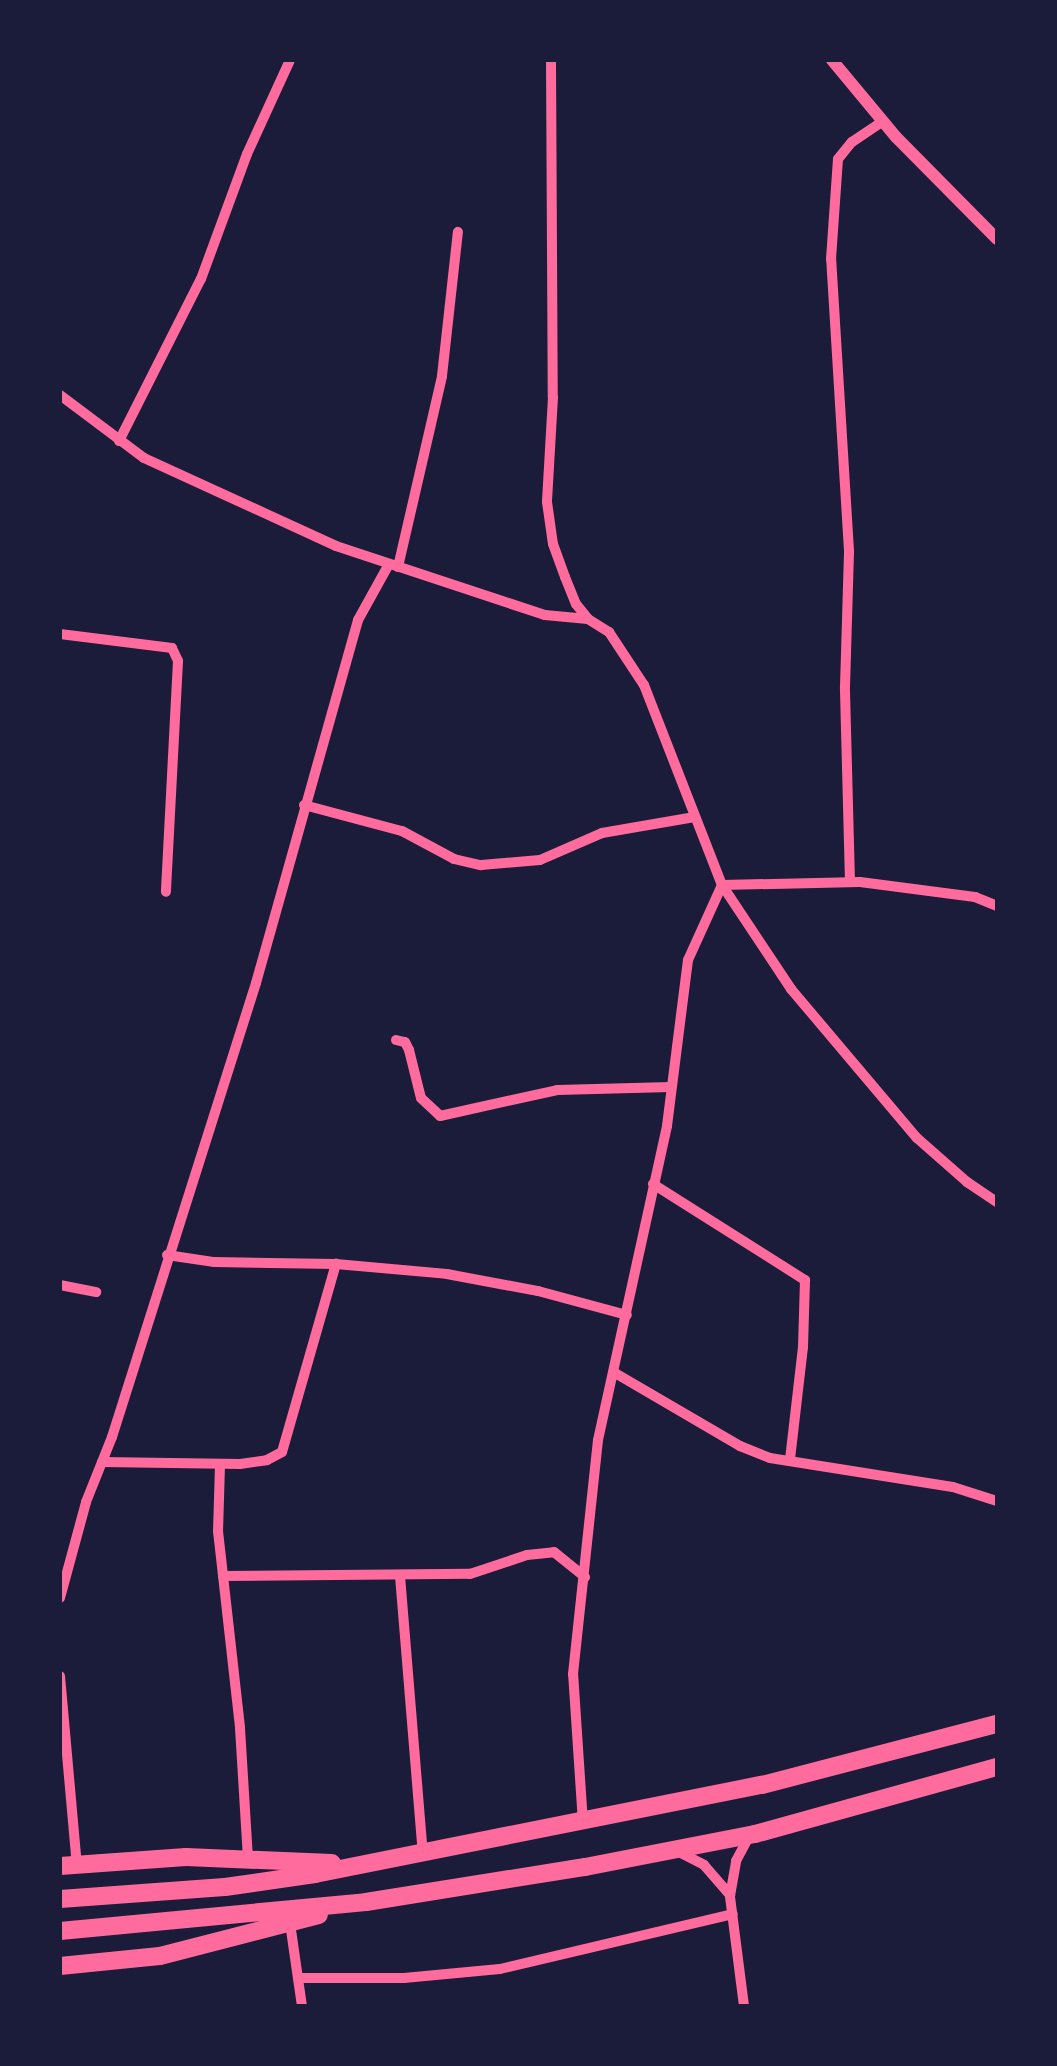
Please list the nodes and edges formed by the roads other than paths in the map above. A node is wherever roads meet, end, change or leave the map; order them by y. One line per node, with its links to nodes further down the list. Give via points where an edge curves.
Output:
1 (290, 60): 8 (street, via 201,279)
2 (551, 60): 10 (street, via 548,502 553,544)
3 (832, 60): 4 (street)
4 (884, 122): 6 (street); 14 (street, via 838,159 832,259 849,550)
5 (458, 232): 9 (street, via 442,376)
6 (997, 239)
7 (60, 395): 8 (street)
8 (119, 441): 9 (street, via 234,500)
9 (393, 565): 10 (street, via 545,615); 12 (street, via 358,620)
10 (588, 619): 13 (street, via 609,632 644,685)
11 (60, 634): 16 (street, via 172,648 178,661)
12 (304, 805): 13 (street, via 402,831 454,859 496,865 540,860 602,833); 22 (street, via 256,983)
13 (695, 816): 15 (street)
14 (850, 882): 15 (street); 17 (street, via 975,897)
15 (722, 885): 19 (street, via 688,960); 21 (street, via 791,989 917,1138)
16 (166, 892)
17 (997, 906)
18 (396, 1040): 19 (street, via 410,1050 420,1098 440,1116 558,1090)
19 (672, 1088): 20 (street)
20 (653, 1184): 26 (street); 28 (street, via 805,1280)
21 (997, 1202)
22 (167, 1254): 23 (street, via 214,1262); 29 (street)
23 (336, 1264): 26 (street, via 447,1274); 30 (street, via 282,1452)
24 (60, 1284): 25 (street)
25 (96, 1292)
26 (627, 1315): 27 (street)
27 (615, 1374): 28 (street, via 740,1446); 34 (street, via 598,1440)
28 (790, 1460): 31 (street, via 953,1487)
29 (102, 1462): 30 (street); 35 (street)
30 (220, 1465): 32 (street)
31 (997, 1502)
32 (223, 1576): 33 (street); 43 (street)
33 (400, 1576): 34 (street, via 470,1574 554,1552); 42 (street)
34 (586, 1577): 39 (street, via 573,1674)
35 (60, 1598)
36 (60, 1676): 45 (street)
37 (997, 1724): 39 (highway)
38 (997, 1767): 40 (highway)
39 (583, 1823): 42 (highway)
40 (750, 1835): 41 (highway); 46 (street, via 736,1861)
41 (674, 1850): 46 (street, via 704,1865); 48 (highway)
42 (423, 1853): 44 (highway)
43 (248, 1860): 44 (highway); 45 (highway)
44 (363, 1864): 47 (highway, via 225,1887)
45 (68, 1865)
46 (730, 1896): 49 (street)
47 (60, 1898)
48 (366, 1902): 50 (highway); 51 (highway)
49 (732, 1914): 53 (street, via 500,1968 404,1978); 55 (street)
50 (290, 1923): 52 (highway, via 160,1956); 53 (street)
51 (60, 1931)
52 (60, 1966)
53 (298, 1978): 54 (street)
54 (302, 2006)
55 (744, 2006)

